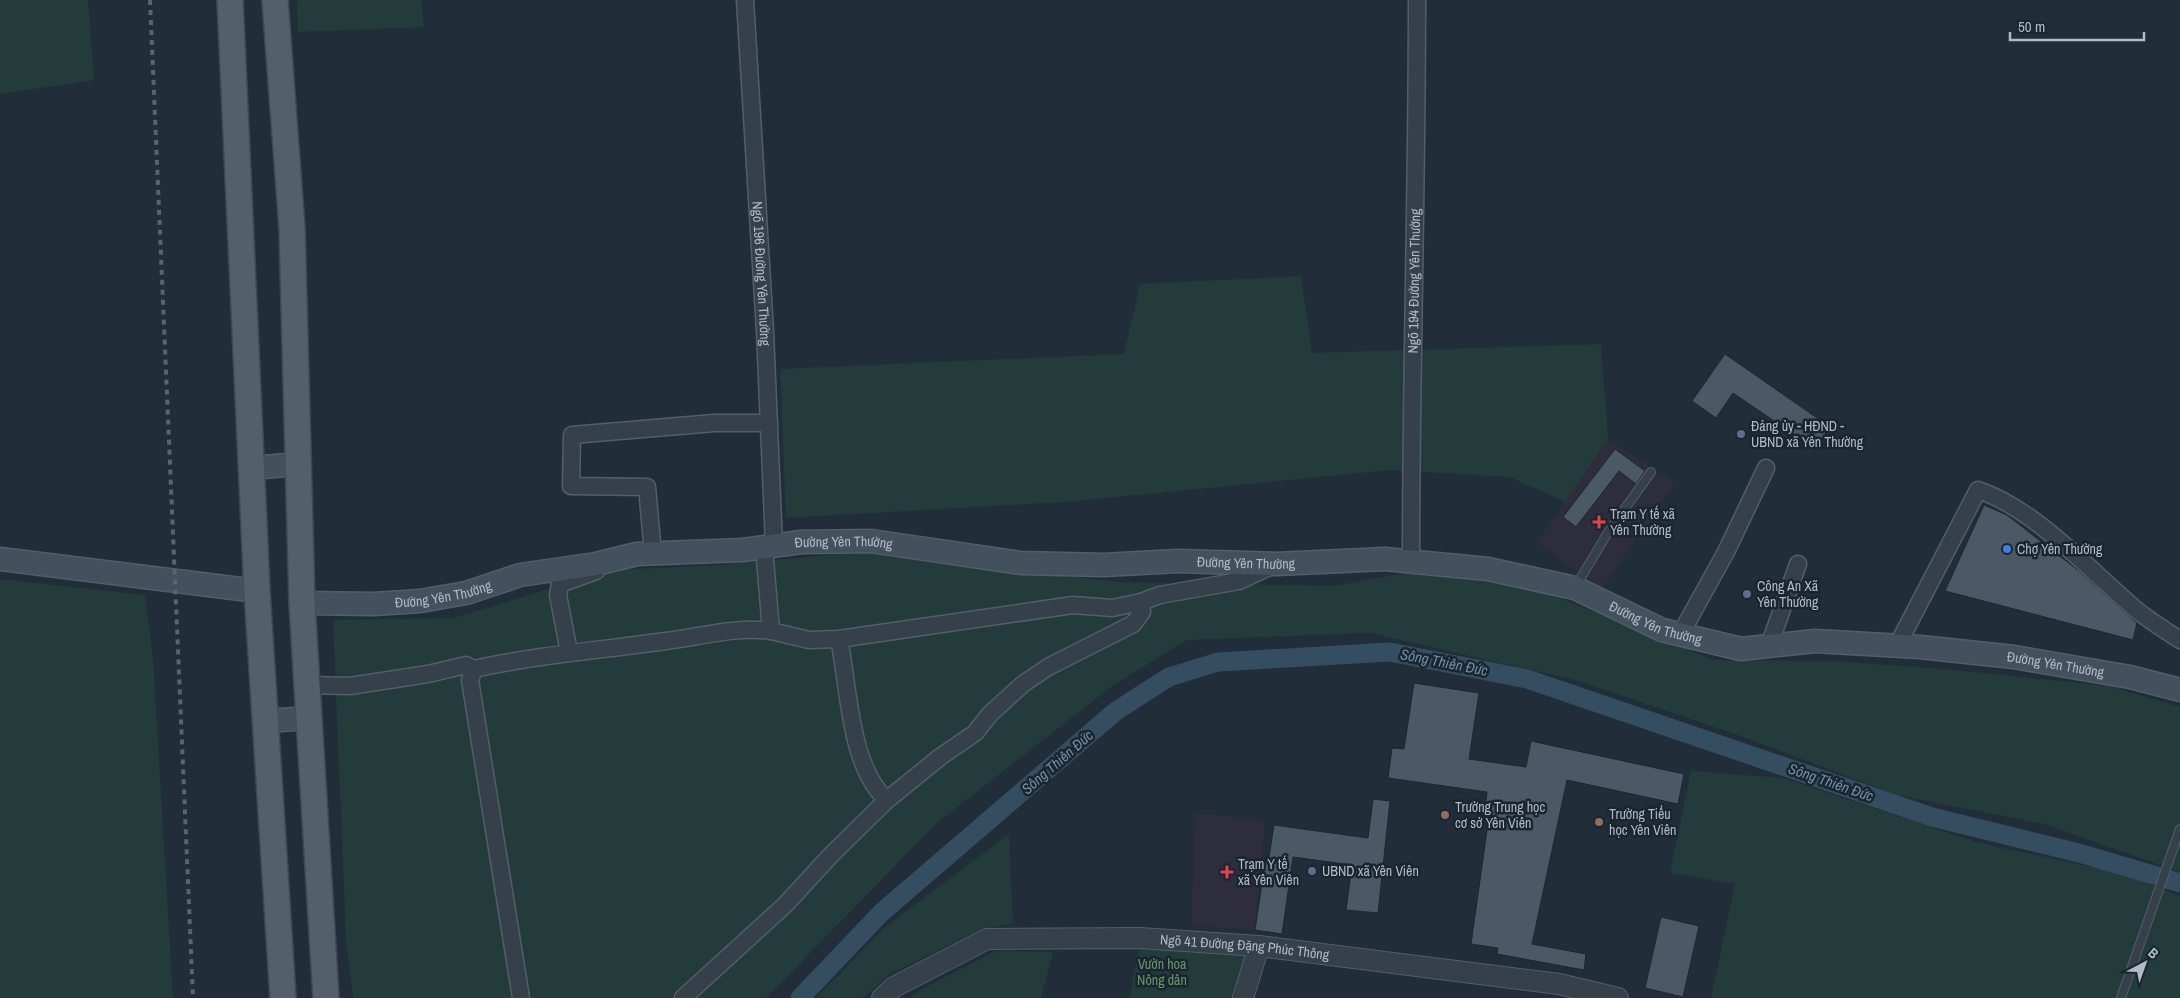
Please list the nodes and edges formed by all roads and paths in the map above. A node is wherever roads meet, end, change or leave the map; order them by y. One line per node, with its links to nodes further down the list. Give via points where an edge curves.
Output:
1 (230, 0): 7 (main road)
2 (275, 0): 6 (main road, via 292,228)
3 (745, 0): 5 (street, Ngõ 196 Đường Yên Thường)
4 (1417, 0): 14 (street, Ngõ 194 Đường Yên Thường)
5 (769, 423): 10 (street, Ngõ 196 Đường Yên Thường); 11 (street, via 714,423 572,435 571,486 647,487)
6 (298, 464): 7 (main road); 20 (main road)
7 (251, 468): 18 (main road)
8 (1766, 468): 22 (street, via 1726,552)
9 (1651, 472): 17 (lane, via 1607,534)
10 (769, 547): 11 (main road, Đường Yên Thường); 15 (main road, Đường Yên Thường, via 801,542 871,541 1020,563 1104,565 1177,561); 21 (street, Ngõ 196 Đường Yên Thường)
11 (653, 554): 13 (main road, Đường Yên Thường)
12 (0, 559): 18 (main road)
13 (613, 560): 20 (main road, Đường Yên Thường, via 520,575 466,593 420,601); 27 (street, via 606,567 560,584 558,595)
14 (1411, 562): 15 (main road, Đường Yên Thường, via 1385,559); 17 (main road, Đường Yên Thường, via 1488,569)
15 (1276, 564): 19 (street, via 1239,581 1160,595)
16 (1798, 564): 25 (street)
17 (1575, 588): 22 (main road, Đường Yên Thường, via 1662,630)
18 (257, 591): 32 (main road)
19 (1141, 602): 23 (street, via 1112,608 1073,605 1031,610); 33 (street, via 1142,612 1133,624 1048,667 1023,684 990,714 975,733)
20 (302, 603): 29 (main road)
21 (771, 631): 23 (street, via 809,640); 27 (street, via 752,628)
22 (1680, 635): 25 (main road, Đường Yên Thường, via 1742,648)
23 (839, 639): 33 (street, via 849,704 863,763 868,778)
24 (2180, 640): 26 (street, via 2140,613 2044,528 1994,495 1978,490)
25 (1769, 646): 26 (main road, Đường Yên Thường, via 1815,641)
26 (1897, 646): 30 (main road, Đường Yên Thường, via 2014,656 2130,677)
27 (569, 652): 28 (street)
28 (474, 669): 29 (street, via 466,666 350,686); 38 (street, via 470,680)
29 (307, 685): 31 (main road)
30 (2180, 690)
31 (309, 718): 32 (main road); 37 (main road)
32 (266, 721): 36 (main road)
33 (887, 800): 39 (street, via 830,855 785,905)
34 (2180, 829): 43 (lane)
35 (1259, 946): 40 (street, Ngõ 41 Đường Đặng Phúc Thông, via 1140,938 987,939 894,987); 41 (street); 42 (street, Ngõ 41 Đường Đặng Phúc Thông, via 1559,984)
36 (283, 998)
37 (326, 998)
38 (521, 998)
39 (683, 998)
40 (882, 998)
41 (1243, 998)
42 (1618, 998)
43 (2121, 998)

